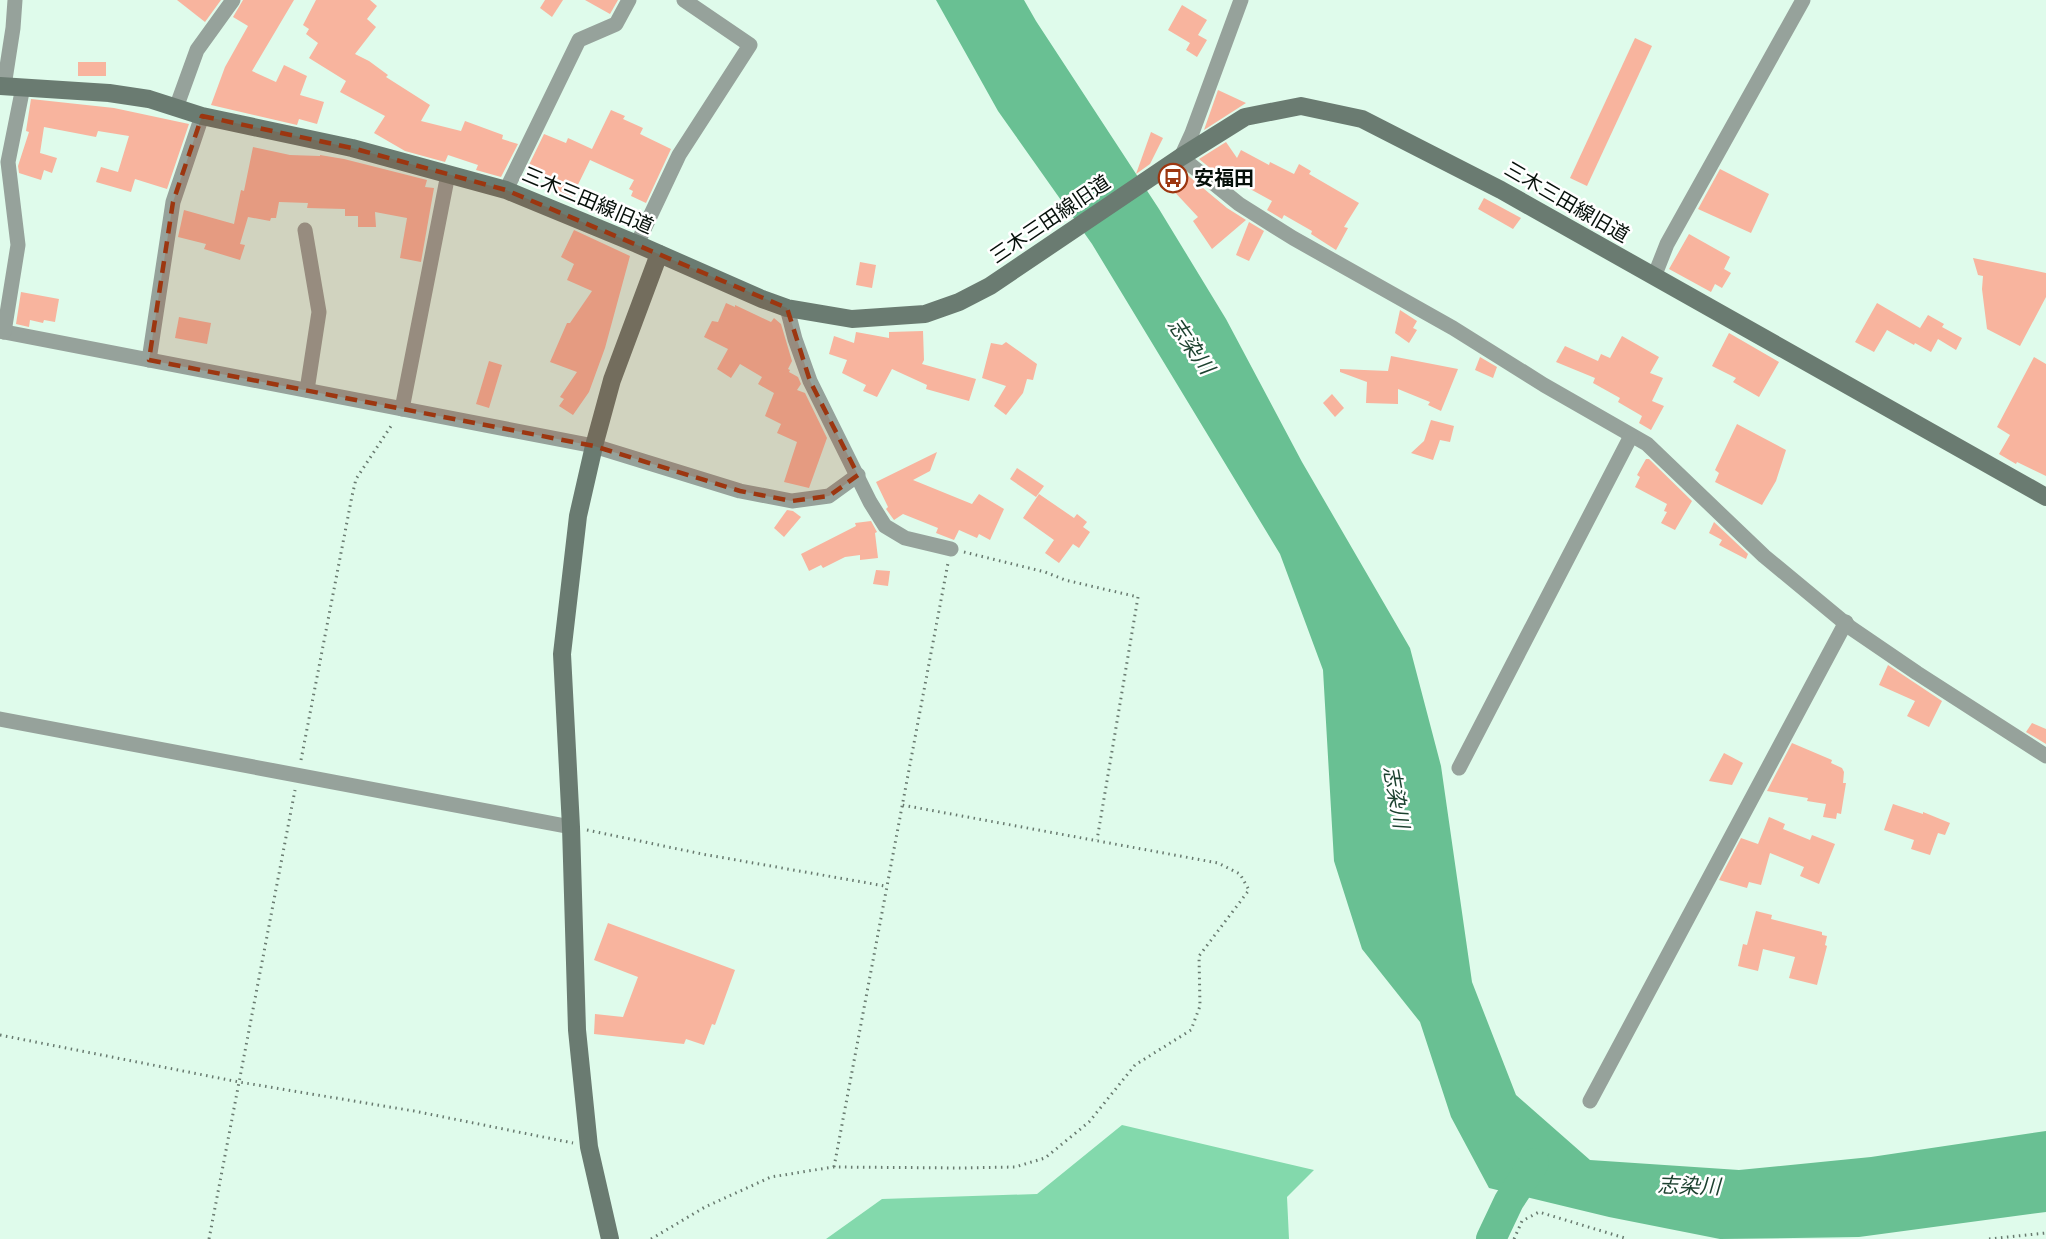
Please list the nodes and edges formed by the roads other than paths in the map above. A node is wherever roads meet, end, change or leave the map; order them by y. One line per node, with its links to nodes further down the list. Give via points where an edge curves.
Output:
1 (15, 0): 7 (street, via 14,28)
2 (233, 0): 9 (street, via 197,50)
3 (629, 0): 13 (street, via 616,24 579,40)
4 (684, 0): 15 (street, via 750,45 679,155)
5 (1241, 0): 11 (street)
6 (1803, 0): 17 (street, via 1667,244)
7 (2, 86): 8 (street, 三木三田線旧道)
8 (23, 87): 9 (street, 三木三田線旧道, via 109,93); 19 (street, via 8,162 18,246)
9 (176, 108): 10 (street, 三木三田線旧道)
10 (202, 116): 12 (street, 三木三田線旧道, via 352,148); 20 (street, via 173,202)
11 (1181, 157): 17 (street, 三木三田線旧道, via 1245,117 1301,106 1362,118 1501,190); 18 (street, 三木三田線旧道, via 990,286 959,302 925,314 852,318); 23 (street, via 1239,204 1293,238 1454,328)
12 (448, 174): 13 (street, 三木三田線旧道); 22 (street)
13 (506, 189): 15 (street, 三木三田線旧道)
14 (305, 230): 21 (street, via 319,312)
15 (637, 244): 16 (street, 三木三田線旧道)
16 (659, 254): 18 (street, 三木三田線旧道); 24 (street, via 612,380)
17 (1654, 278): 26 (street, 三木三田線旧道)
18 (787, 308): 25 (street, via 810,381)
19 (2, 331): 20 (street)
20 (149, 360): 21 (street)
21 (307, 390): 22 (street)
22 (402, 409): 24 (street)
23 (1631, 436): 28 (street, via 1647,444 1764,556); 31 (street)
24 (594, 446): 25 (street, via 740,491 792,501 829,496); 32 (street, via 578,516 562,654)
25 (858, 475): 27 (street, via 885,526 906,538)
26 (2046, 497)
27 (951, 549)
28 (1846, 622): 30 (street); 33 (street)
29 (0, 719): 32 (street)
30 (2046, 756)
31 (1459, 768)
32 (571, 827): 34 (street, via 577,1030 590,1147)
33 (1590, 1101)
34 (610, 1239)

